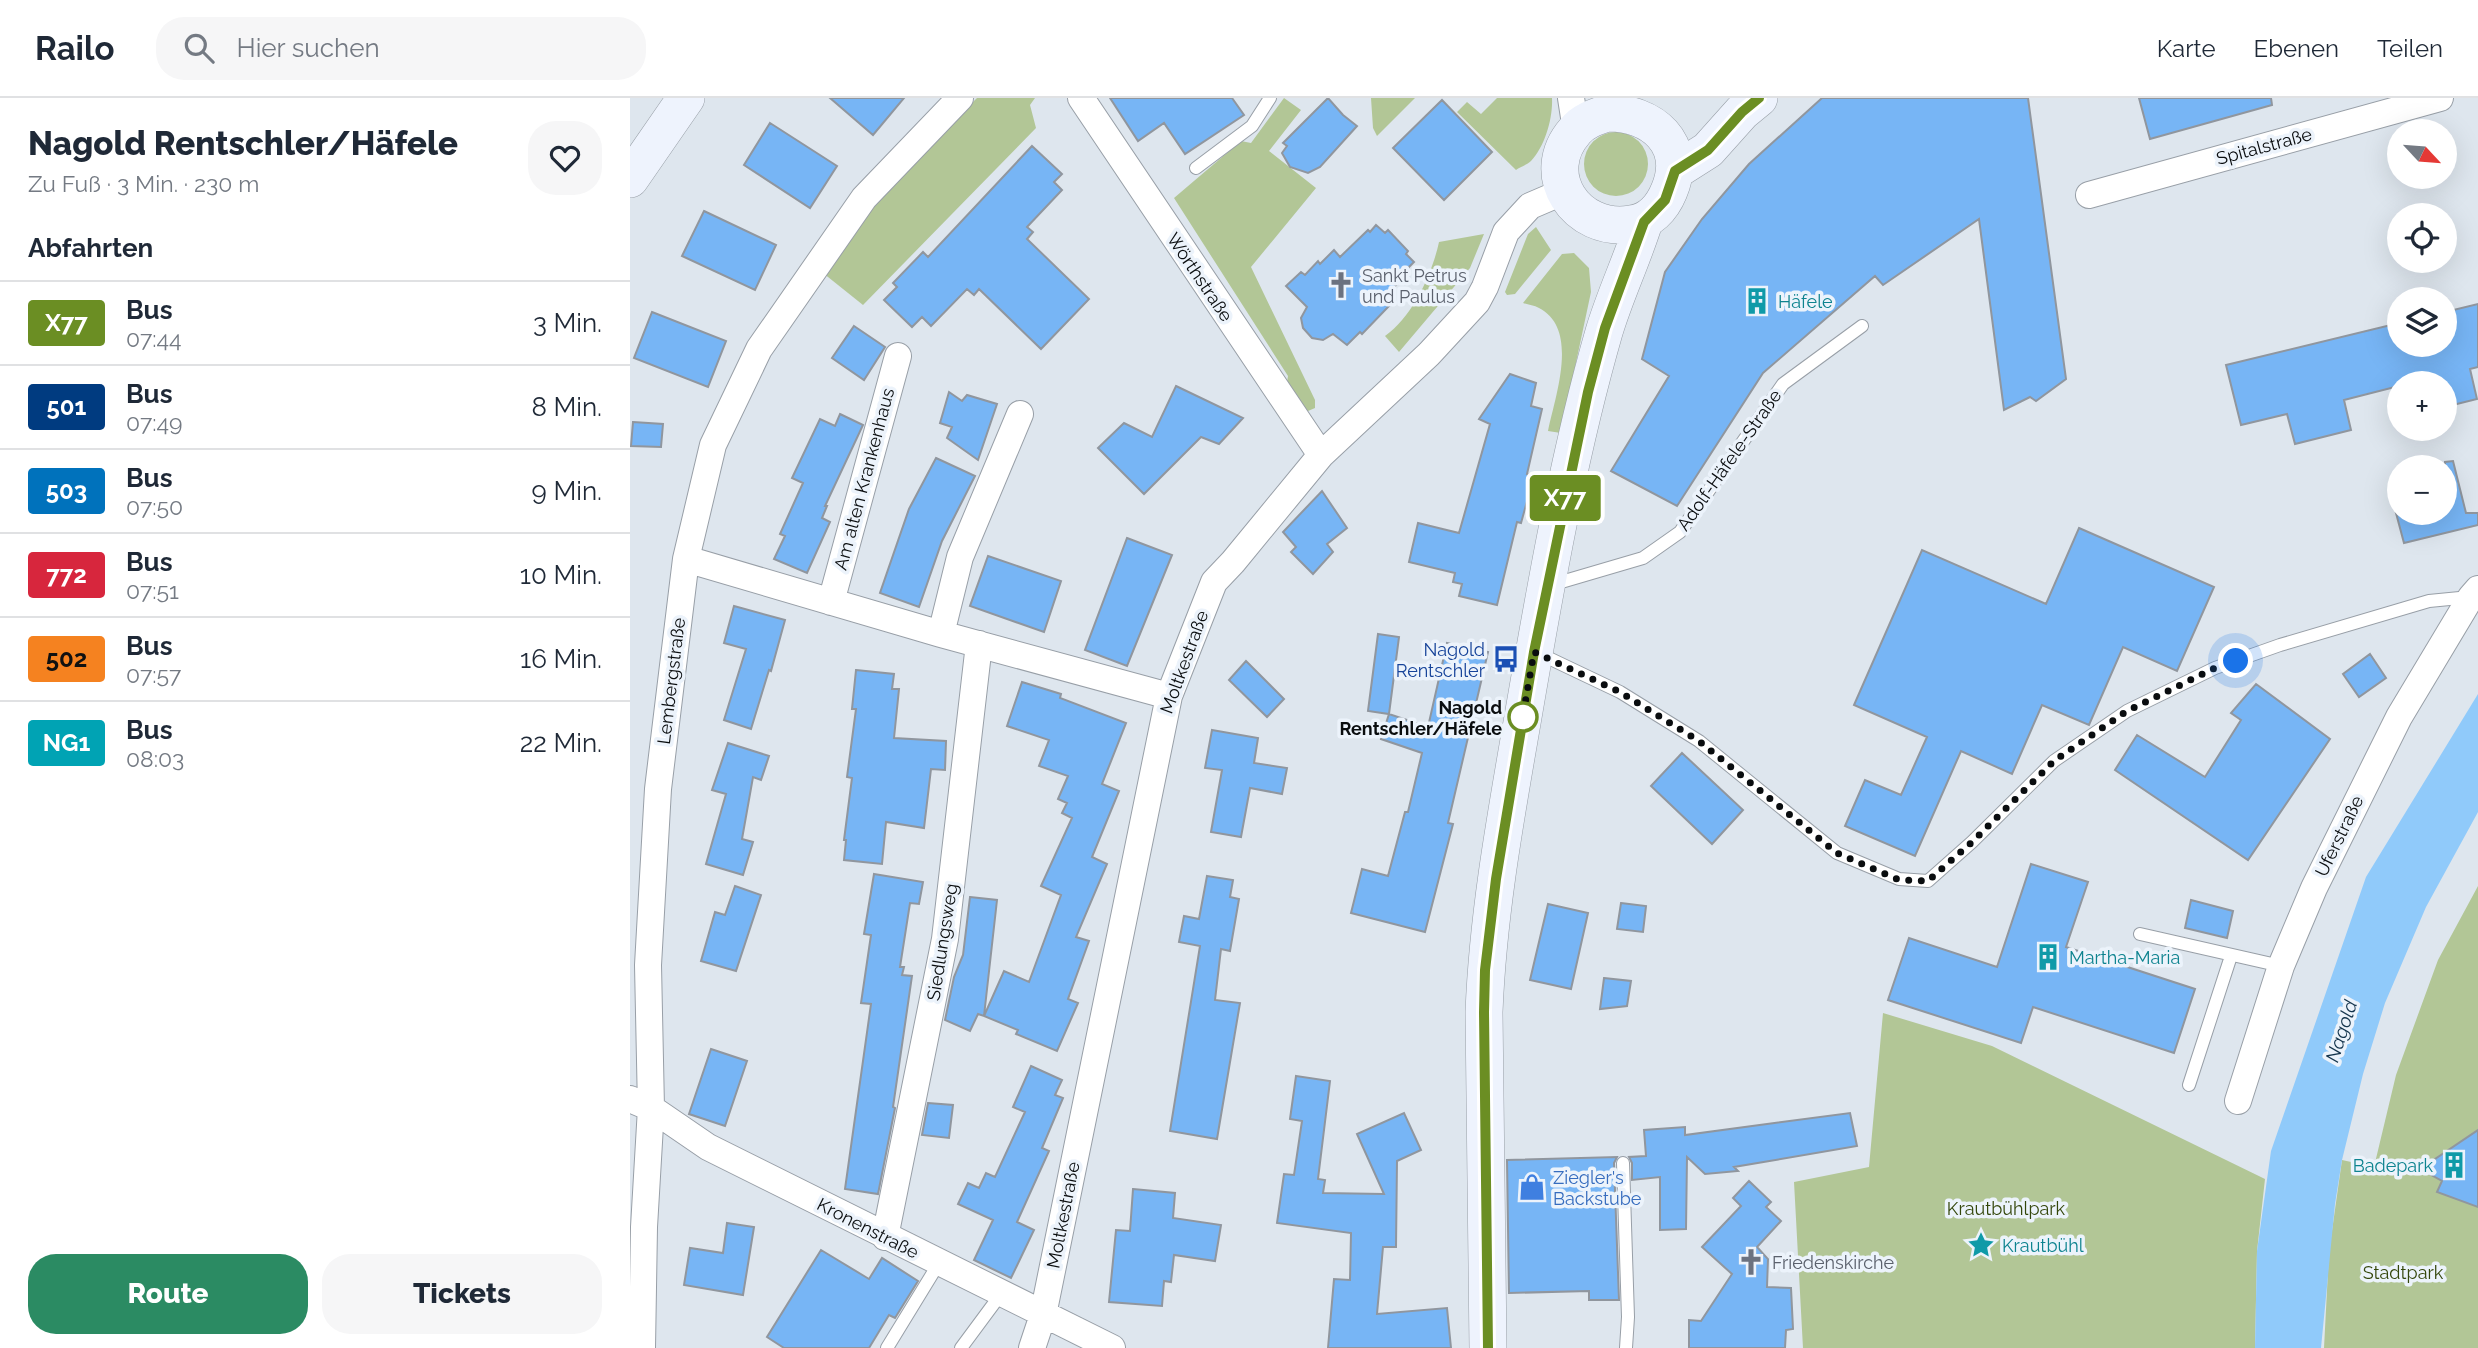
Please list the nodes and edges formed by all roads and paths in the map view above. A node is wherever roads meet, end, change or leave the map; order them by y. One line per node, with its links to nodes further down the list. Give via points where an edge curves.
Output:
1 (686, 98): 11 (street)
2 (960, 98): 21 (street, Lembergstraße, via 864,198 759,349 713,445)
3 (1082, 98): 20 (street, Wörthstraße)
4 (1270, 98): 9 (lane, via 1252,125)
5 (2440, 98): 13 (street, Spitalstraße)
6 (1750, 105): 7 (street, via 1689,127); 10 (street, via 1708,150)
7 (1630, 113): 8 (street, via 1590,119); 10 (street, via 1671,151)
8 (1573, 114): 12 (street, via 1561,159)
9 (1196, 168)
10 (1675, 171): 14 (street, via 1665,200)
11 (630, 179)
12 (1565, 191): 15 (street, via 1573,205); 20 (street, Moltkestraße, via 1530,206 1506,232 1477,302 1429,354)
13 (2089, 195)
14 (1644, 222): 15 (street); 17 (street)
15 (1599, 223): 17 (street, via 1606,251)
16 (1862, 326): 22 (lane, Adolf-Häfele-Straße, via 1783,384 1680,532 1643,558)
17 (1605, 328): 22 (street)
18 (898, 356): 24 (street, Am alten Krankenhaus)
19 (1020, 414): 25 (street, via 960,557)
20 (1321, 455): 28 (street, Moltkestraße, via 1214,582)
21 (687, 559): 24 (street); 34 (street, Lembergstraße, via 658,789)
22 (1547, 586): 27 (street)
23 (2474, 593): 27 (lane, via 2429,601 2280,645 2215,668 2127,711 2054,761 1928,881 1899,880 1837,853 1699,741 1620,692); 31 (street, Uferstraße, via 2399,717 2314,888)
24 (831, 602): 25 (street)
25 (941, 634): 26 (street)
26 (979, 644): 28 (street); 36 (street, Siedlungsweg, via 945,939)
27 (1534, 652): 40 (street, via 1485,970)
28 (1168, 696): 39 (street, Moltkestraße)
29 (2140, 934): 30 (lane)
30 (2231, 956): 31 (lane); 32 (lane)
31 (2281, 966): 33 (street, Uferstraße)
32 (2189, 1085)
33 (2238, 1101)
34 (640, 1103): 36 (street, Kronenstraße, via 708,1147); 41 (street, Lembergstraße)
35 (1623, 1163): 46 (lane)
36 (885, 1237): 37 (street, Kronenstraße)
37 (939, 1264): 38 (street, Kronenstraße); 42 (lane)
38 (1001, 1294): 39 (street, Kronenstraße); 43 (lane)
39 (1042, 1315): 44 (street, Moltkestraße); 45 (street, Kronenstraße)
40 (1494, 1347)
41 (642, 1348)
42 (887, 1348)
43 (961, 1348)
44 (1032, 1348)
45 (1112, 1348)
46 (1626, 1348)

